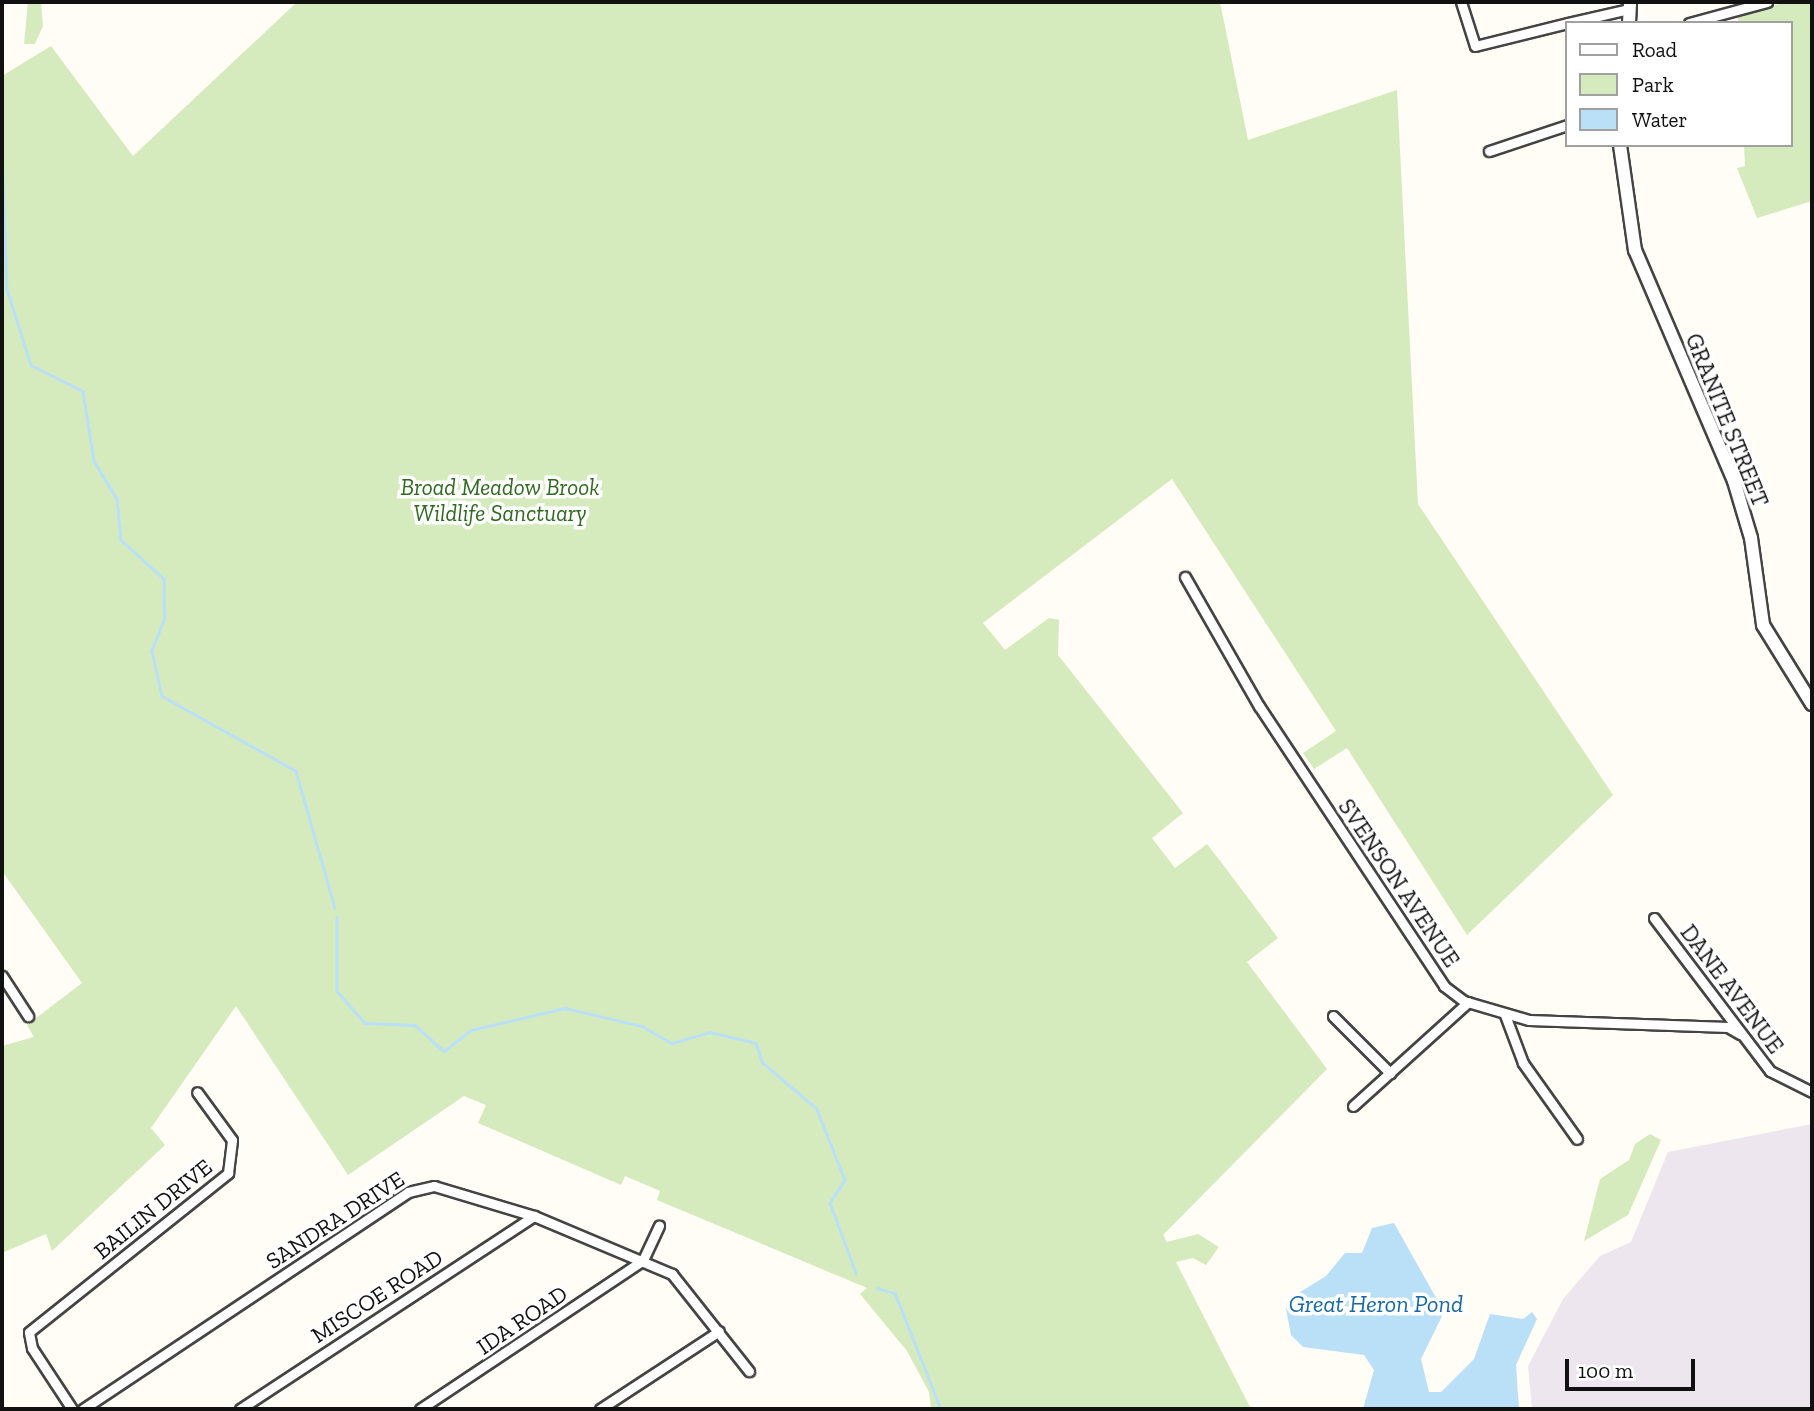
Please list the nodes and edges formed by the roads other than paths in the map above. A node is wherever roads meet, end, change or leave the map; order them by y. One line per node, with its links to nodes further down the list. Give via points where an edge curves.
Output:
1 (1461, 2): 6 (street, via 1471,42 1479,46)
2 (1767, 2): 5 (street)
3 (1629, 11): 4 (street)
4 (1578, 21)
5 (1696, 21)
6 (1566, 24)
7 (1566, 125): 9 (street)
8 (1620, 147): 11 (street, GRANITE STREET, via 1635,250 1734,481 1751,538 1763,625)
9 (1489, 151)
10 (1185, 577): 14 (street, SVENSON AVENUE, via 1259,706 1408,934 1444,986)
11 (1812, 704)
12 (1654, 918): 18 (street, DANE AVENUE)
13 (2, 976): 16 (street)
14 (1468, 1002): 15 (street, SVENSON AVENUE); 19 (street)
15 (1505, 1015): 18 (street, SVENSON AVENUE, via 1728,1027); 23 (street, via 1522,1063)
16 (28, 1016)
17 (1333, 1016): 19 (street)
18 (1740, 1034): 21 (street, DANE AVENUE, via 1782,1080)
19 (1390, 1073): 22 (street)
20 (197, 1092): 29 (street, BAILIN DRIVE, via 232,1140 228,1173 29,1332 32,1348)
21 (1812, 1092)
22 (1353, 1106)
23 (1577, 1139)
24 (534, 1216): 26 (street, SANDRA DRIVE); 30 (street, SANDRA DRIVE, via 443,1185 415,1189); 31 (street, MISCOE ROAD)
25 (659, 1225): 26 (street)
26 (643, 1260): 27 (street, SANDRA DRIVE, via 678,1280); 32 (street, IDA ROAD)
27 (719, 1331): 28 (street, SANDRA DRIVE); 33 (street)
28 (749, 1371)
29 (72, 1409)
30 (83, 1409)
31 (240, 1409)
32 (420, 1409)
33 (600, 1409)

